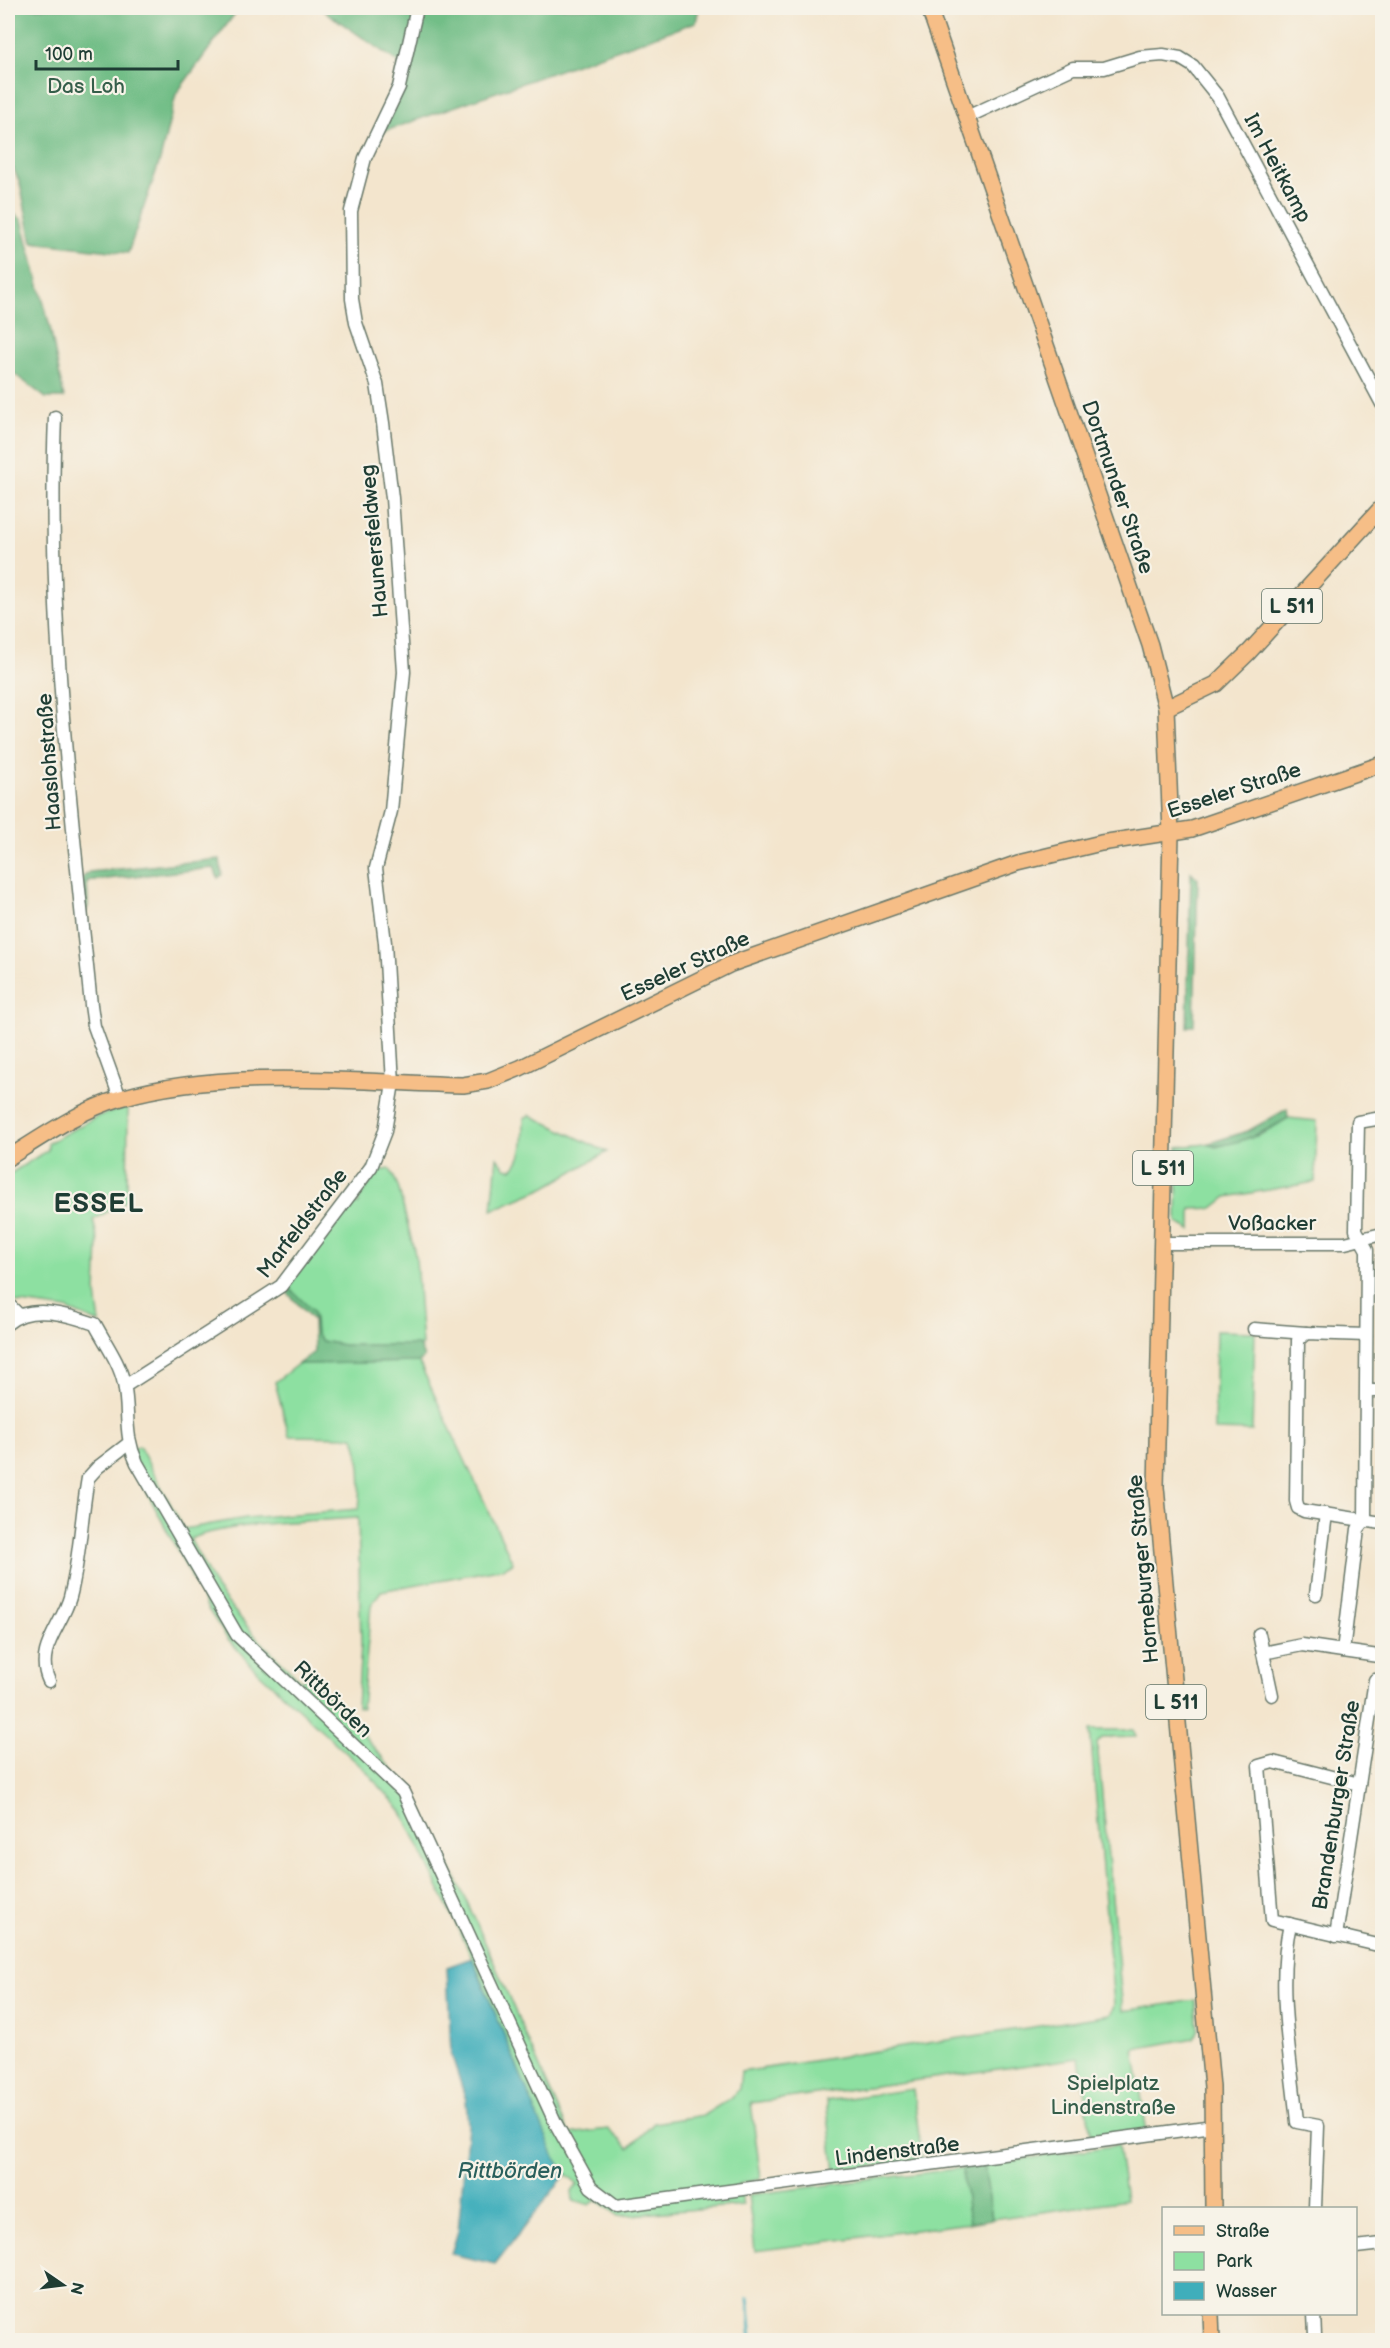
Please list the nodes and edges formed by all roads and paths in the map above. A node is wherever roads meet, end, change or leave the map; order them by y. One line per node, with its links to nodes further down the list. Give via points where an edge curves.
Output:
1 (417, 8): 11 (street, Haunersfeldweg, via 399,87 365,158 351,211 352,299 377,384 383,423 404,672 392,810 376,868 385,943)
2 (929, 8): 3 (main road, Dortmunder Straße)
3 (967, 117): 4 (street, Im Heitkamp, via 1070,70 1104,68 1163,54 1193,66 1218,97); 7 (main road, Dortmunder Straße, via 1150,645)
4 (1383, 404)
5 (54, 417): 12 (street, Haaslohstraße, via 51,500 72,819 94,1026)
6 (1383, 507): 7 (main road, L 511, via 1216,684)
7 (1166, 708): 9 (main road, Dortmunder Straße / L 511)
8 (1383, 764): 9 (main road, Esseler Straße)
9 (1171, 834): 10 (main road, Dortmunder Straße / L 511); 11 (main road, Esseler Straße, via 1101,843 1018,863 731,964 494,1079 463,1085)
10 (1168, 997): 17 (main road, Horneburger Straße / L 511)
11 (393, 1083): 12 (main road, Esseler Straße, via 308,1080 196,1084); 24 (street, Marfeldstraße, via 385,1131 371,1167 281,1286)
12 (120, 1098): 14 (main road, Esseler Straße, via 75,1117)
13 (1383, 1118): 16 (street, via 1358,1122 1356,1230)
14 (8, 1158)
15 (1383, 1234): 16 (street, Voßacker)
16 (1364, 1240): 17 (street, Voßacker); 23 (street)
17 (1161, 1243): 43 (main road, Horneburger Straße / L 511, via 1156,1487)
18 (8, 1304): 19 (street)
19 (18, 1314): 20 (street); 24 (street, Rittbörden, via 64,1314 95,1324)
20 (8, 1323)
21 (1254, 1329): 22 (street)
22 (1306, 1333): 23 (street); 28 (street, via 1297,1346 1296,1501 1300,1509)
23 (1366, 1335): 25 (street)
24 (125, 1386): 27 (street, Rittbörden)
25 (1366, 1391): 26 (street); 29 (street)
26 (1383, 1391)
27 (128, 1444): 37 (street, via 88,1478 70,1596 43,1657); 44 (street, Rittbörden, via 237,1635 403,1792 556,2124)
28 (1326, 1514): 29 (street); 31 (street)
29 (1365, 1520): 30 (street); 33 (street, via 1358,1529)
30 (1383, 1523)
31 (1316, 1594)
32 (1259, 1634): 34 (street)
33 (1343, 1651): 34 (street, via 1302,1645); 35 (street)
34 (1263, 1653): 38 (street)
35 (1378, 1656)
36 (1375, 1680): 39 (street, Brandenburger Straße)
37 (49, 1681)
38 (1272, 1695)
39 (1359, 1784): 40 (street, via 1273,1762 1259,1766 1272,1920); 41 (street, Brandenburger Straße)
40 (1290, 1924): 41 (street); 46 (street, via 1283,1968 1288,2027 1297,2122 1318,2126)
41 (1336, 1935): 42 (street)
42 (1383, 1947)
43 (1214, 2126): 44 (street, Lindenstraße, via 616,2206); 45 (main road, Horneburger Straße / L 511)
44 (591, 2187)
45 (1212, 2207)
46 (1315, 2207)
47 (1383, 2244): 48 (street)
48 (1357, 2247)
49 (1212, 2315): 52 (main road)
50 (1314, 2315): 51 (street)
51 (1315, 2335)
52 (1212, 2340)

